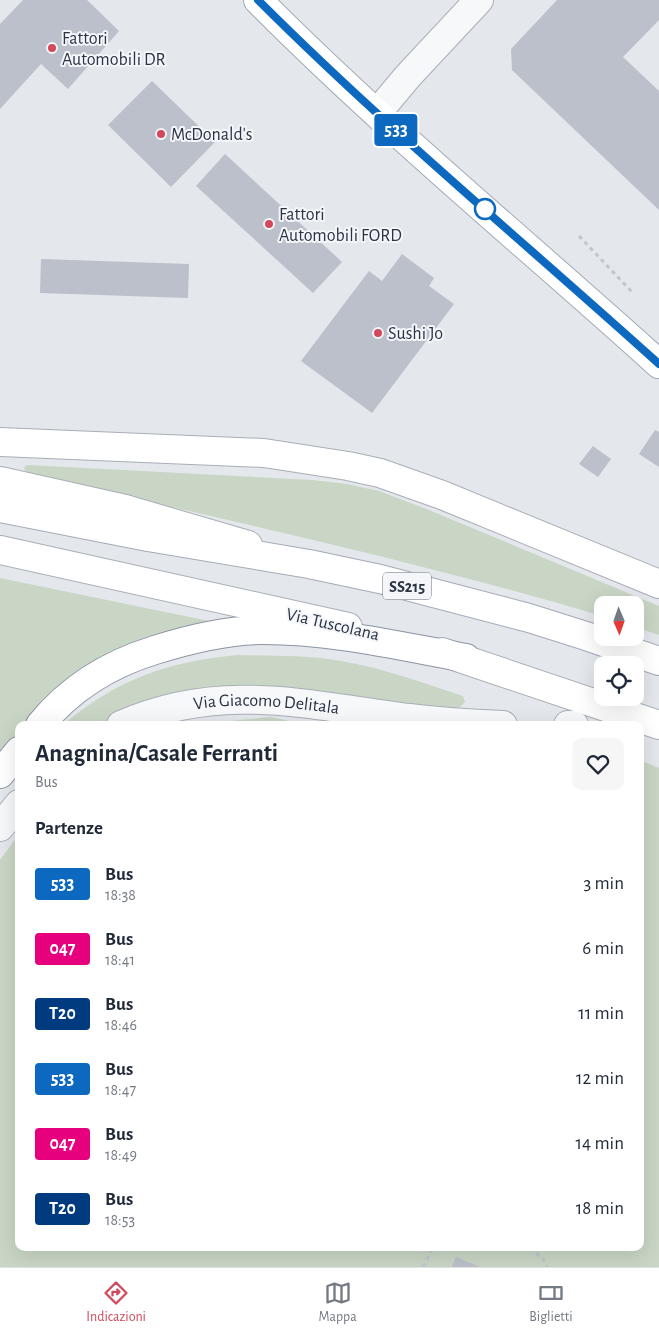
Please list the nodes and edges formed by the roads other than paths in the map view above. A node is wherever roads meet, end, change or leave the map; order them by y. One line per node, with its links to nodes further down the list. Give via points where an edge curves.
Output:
1 (258, 0): 3 (main road)
2 (479, 0): 3 (street)
3 (377, 113): 4 (main road)
4 (659, 364)
5 (0, 442): 10 (main road, via 264,453 380,473)
6 (0, 481): 9 (main road, via 172,522)
7 (0, 508): 9 (main road, SS215)
8 (0, 550): 11 (main road, Via Tuscolana, via 373,632)
9 (309, 564): 12 (main road, SS215, via 529,618)
10 (659, 584)
11 (466, 658): 13 (main road, via 310,632 263,630 222,634 172,645 118,664 85,682); 16 (main road, Via Tuscolana)
12 (659, 661)
13 (44, 721)
14 (131, 721): 15 (street, Via Giacomo Delitala, via 198,702 255,699)
15 (441, 721)
16 (659, 725)
17 (644, 729): 18 (street)
18 (659, 731)
19 (15, 755): 20 (main road)
20 (0, 774)
21 (15, 809): 22 (street)
22 (0, 826)

